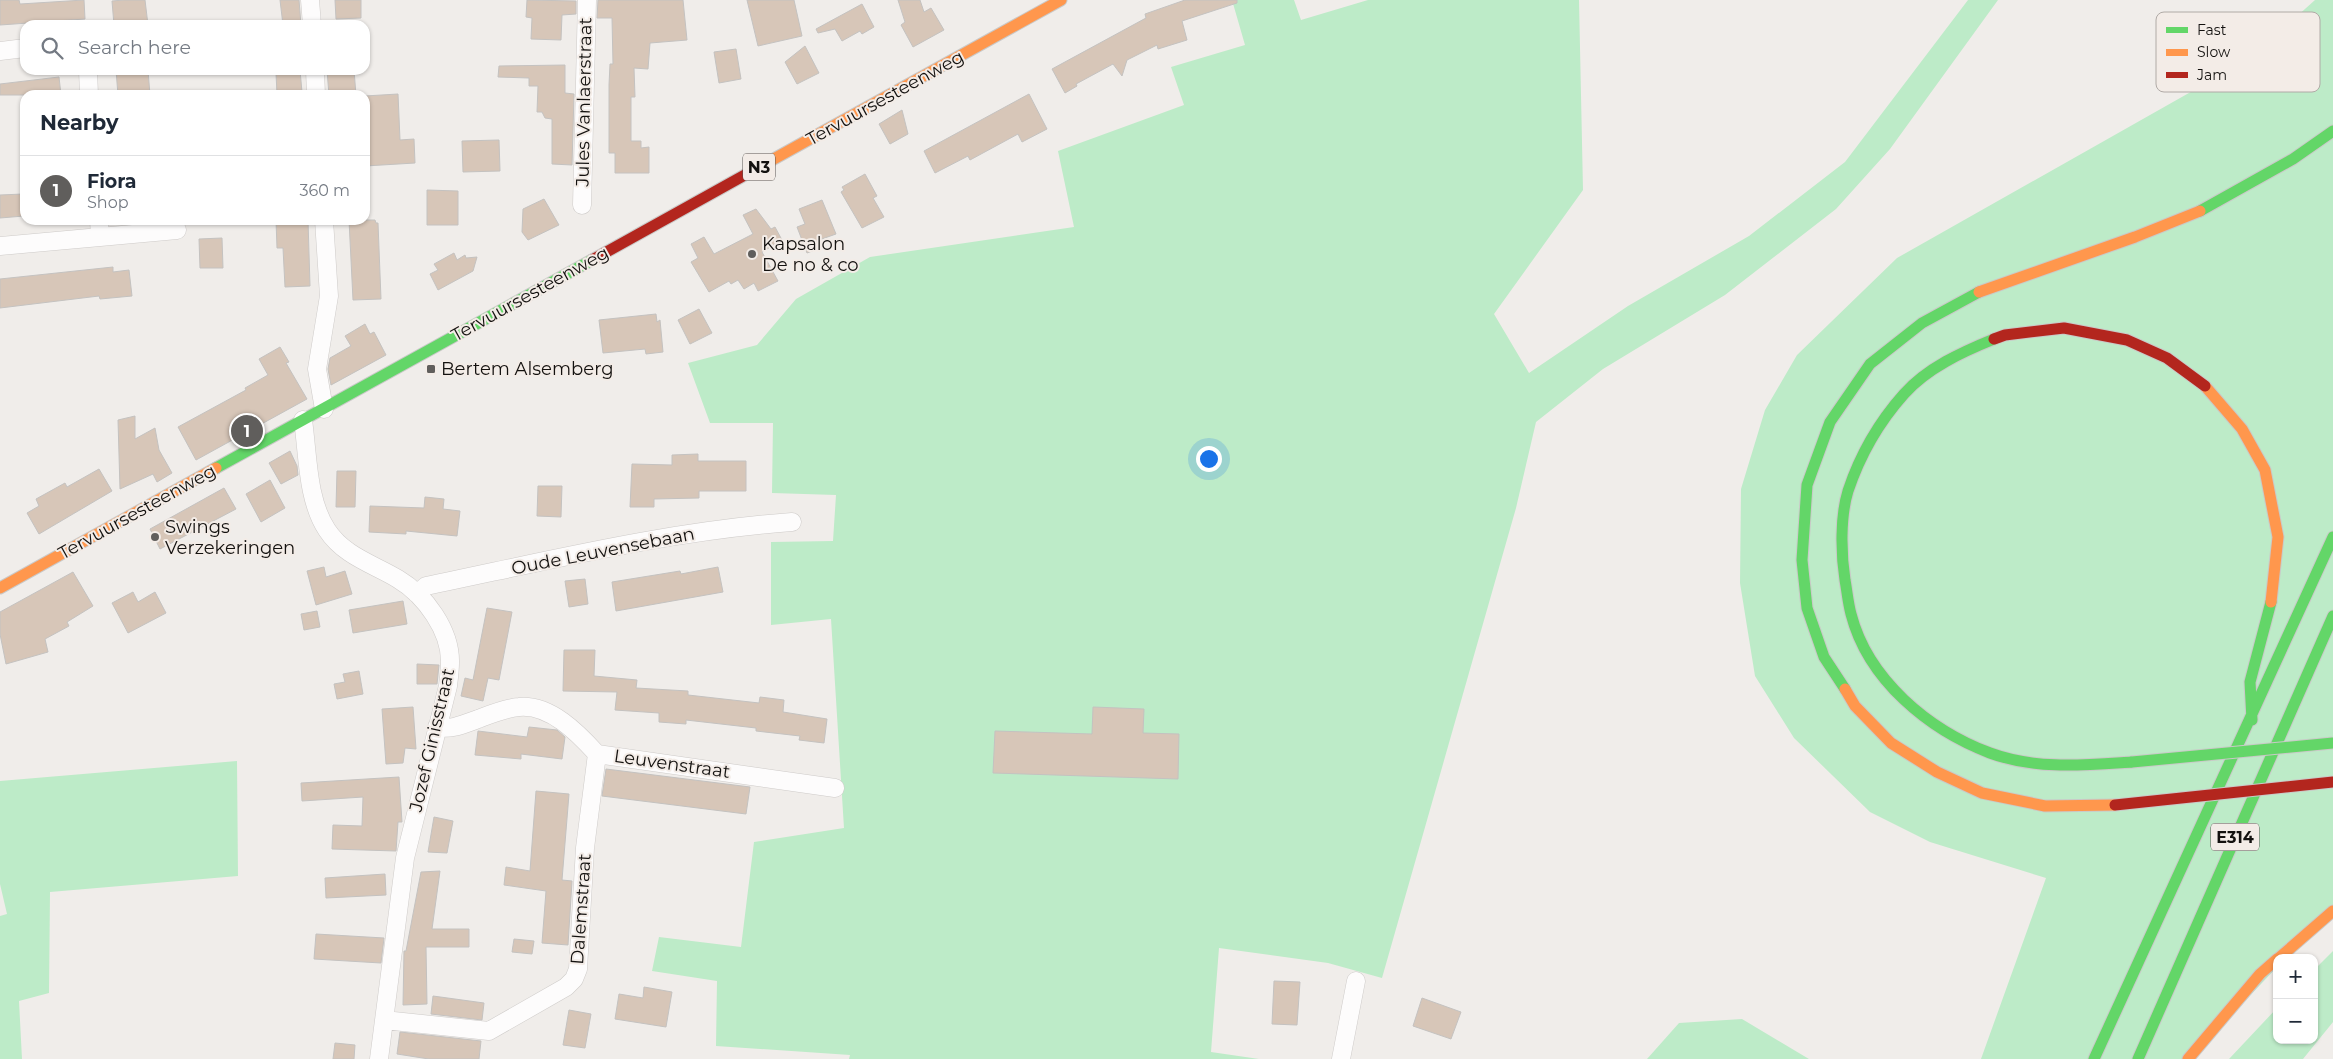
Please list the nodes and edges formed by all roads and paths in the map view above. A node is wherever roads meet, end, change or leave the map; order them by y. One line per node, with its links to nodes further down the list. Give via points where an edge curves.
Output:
1 (310, 0): 4 (street)
2 (586, 0): 12 (street, Jules Vanlaerstraat)
3 (1061, 0): 17 (main road, Tervuursesteenweg / N3)
4 (312, 20)
5 (20, 49): 6 (street)
6 (0, 51)
7 (88, 75): 9 (street)
8 (315, 75): 10 (street)
9 (89, 90)
10 (316, 90)
11 (2333, 131): 28 (main road, bridge, via 2293,160 2204,209 1975,293 1922,324 1870,364 1830,422 1807,485 1802,560 1807,608 1829,665 1855,706 1891,743 1937,772 1982,793 2044,806 2115,805)
12 (582, 205)
13 (324, 225): 17 (street, via 329,296 317,369)
14 (100, 229): 15 (street); 16 (street)
15 (177, 230)
16 (0, 246)
17 (324, 409): 18 (main road, Tervuursesteenweg / N3)
18 (303, 420): 21 (main road, Tervuursesteenweg / N3); 22 (street, Jozef Ginisstraat, via 312,491 326,530 350,554 400,580)
19 (792, 522): 22 (street, Oude Leuvensebaan, via 728,527 581,554 426,586)
20 (2333, 537): 24 (main road, E314)
21 (0, 588)
22 (417, 594): 25 (street, Jozef Ginisstraat, via 432,611 442,631 451,662)
23 (2333, 616): 38 (main road, E314)
24 (2252, 720): 26 (main road, bridge, via 2250,684 2271,604 2278,537 2264,468 2233,416 2191,373 2147,347 2105,332 2062,328 2019,331 1980,343 1941,361 1899,396 1865,443 1854,468 1840,527 1840,566 1859,638 1881,673 1910,707 1945,732 1989,754 2035,764 2132,762); 37 (main road, E314)
25 (437, 727): 27 (street, Leuvenstraat, via 449,729 520,706 541,709 582,738); 34 (street, Jozef Ginisstraat, via 405,858)
26 (2333, 743)
27 (596, 754): 29 (street, Leuvenstraat); 34 (street, Dalemstraat, via 585,848 578,969 574,980 489,1032)
28 (2333, 782)
29 (835, 788)
30 (2333, 911): 31 (main road)
31 (2284, 954)
32 (2273, 963): 39 (main road, via 2260,974)
33 (1356, 981): 36 (street)
34 (384, 1020): 35 (street, Jozef Ginisstraat)
35 (379, 1059)
36 (1341, 1059)
37 (2094, 1059)
38 (2138, 1059)
39 (2188, 1059)

